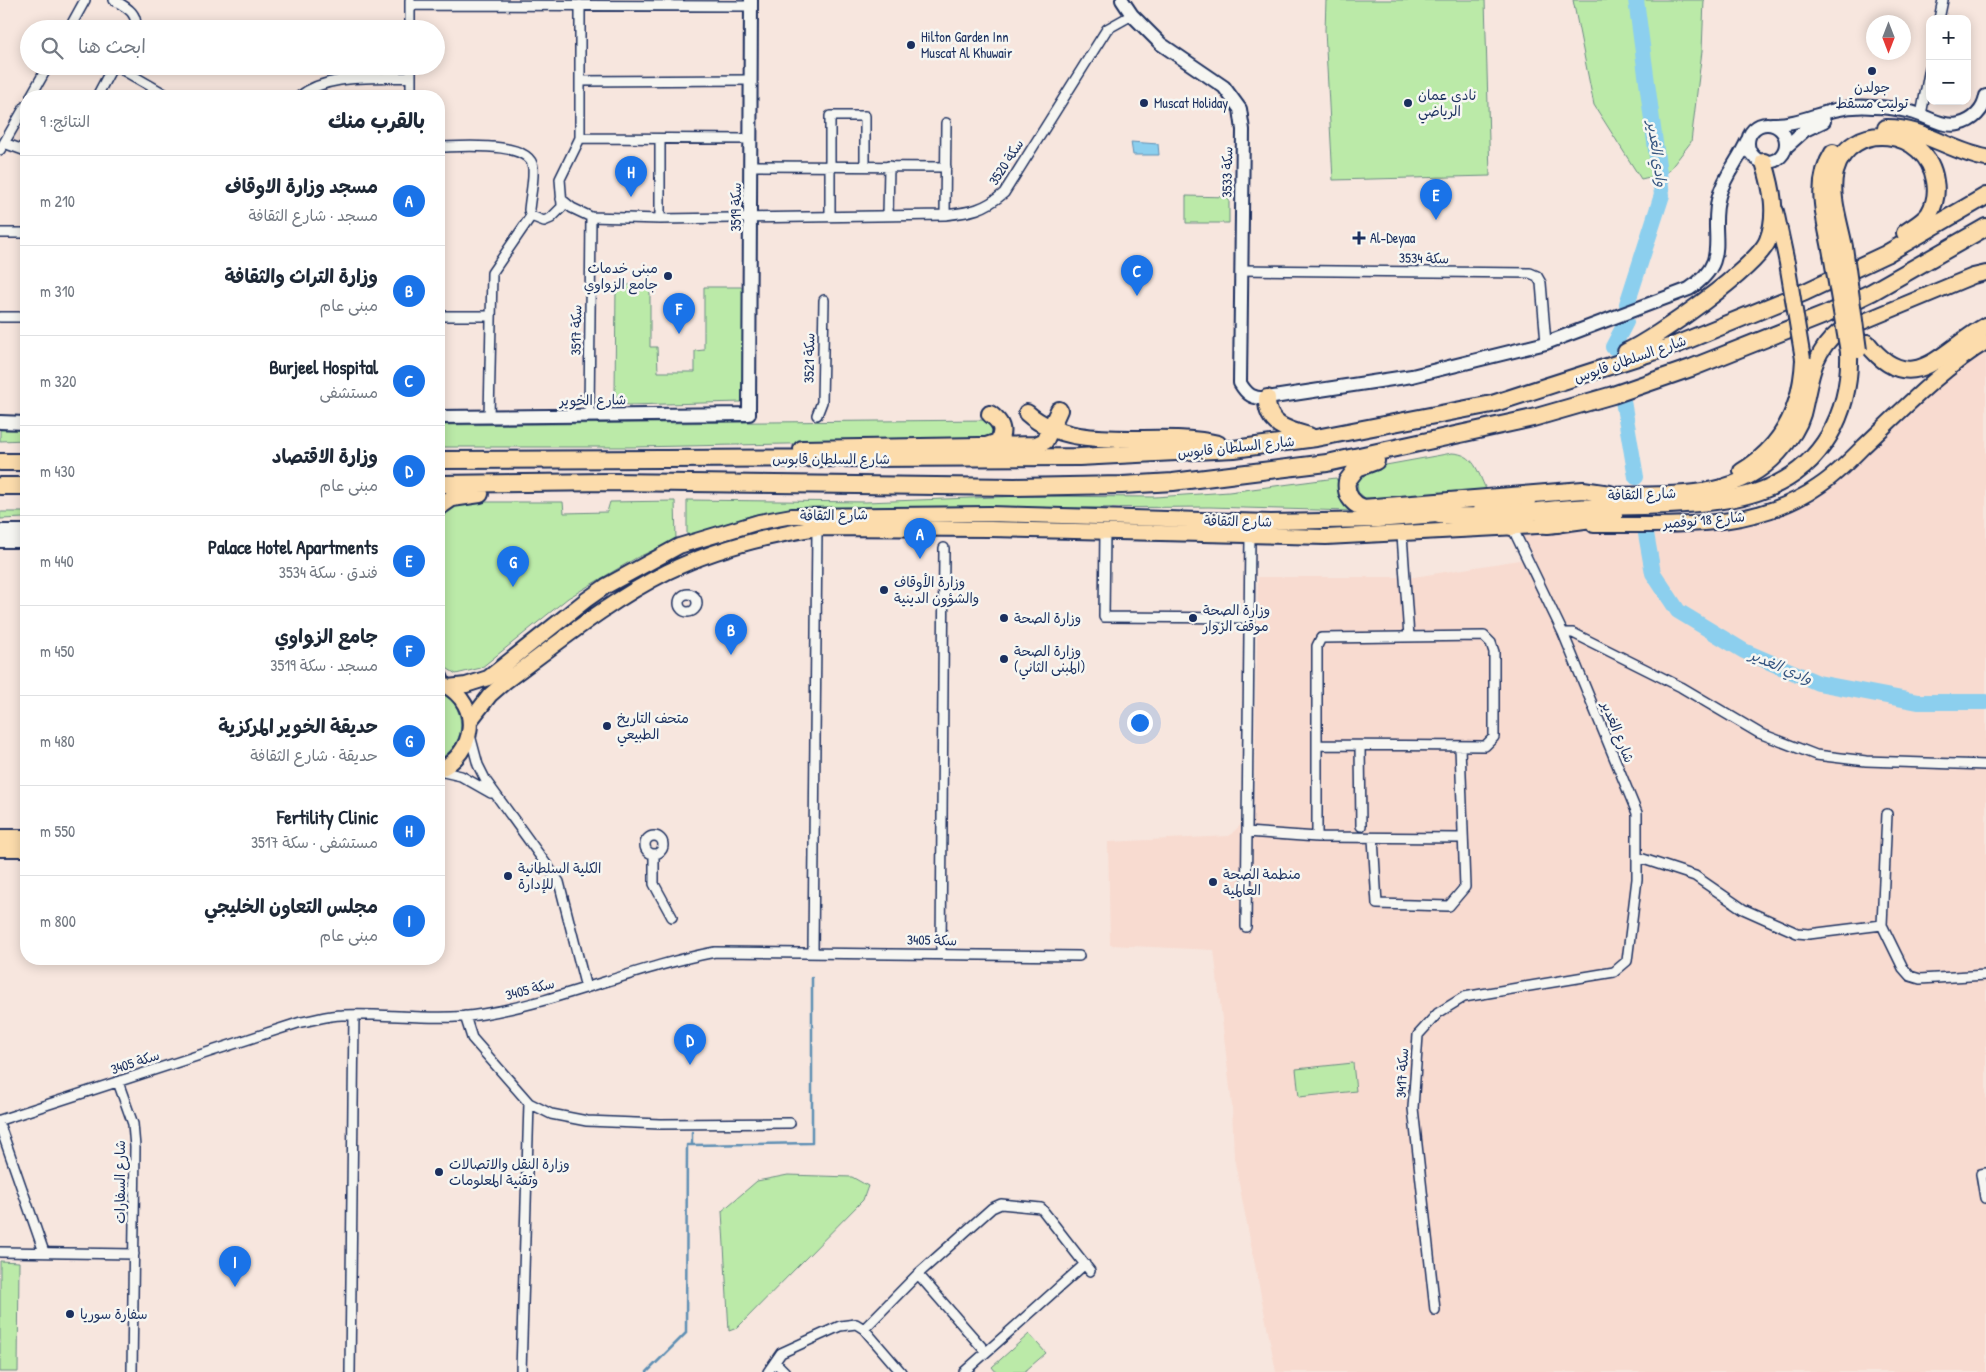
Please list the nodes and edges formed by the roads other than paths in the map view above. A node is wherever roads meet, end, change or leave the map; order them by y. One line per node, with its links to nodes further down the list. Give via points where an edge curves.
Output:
1 (85, 0): 11 (street)
2 (114, 0): 12 (street, via 133,13)
3 (1122, 0): 9 (street, سكة 3533)
4 (1943, 0): 10 (street)
5 (410, 2): 6 (street); 13 (street)
6 (476, 2): 8 (street)
7 (751, 3): 8 (street); 18 (street, سكة 3519)
8 (580, 5): 19 (street)
9 (1132, 14): 52 (street, سكة 3520, via 1107,29 1004,193 975,212); 62 (street, سكة 3533, via 1161,44 1224,87 1240,109 1243,130)
10 (1940, 15)
11 (74, 20)
12 (135, 20)
13 (410, 20)
14 (43, 75): 21 (street)
15 (110, 75): 22 (street)
16 (131, 75): 23 (street)
17 (411, 77): 24 (street, via 338,81 320,84); 25 (street)
18 (751, 80): 19 (street); 34 (street, سكة 3519)
19 (580, 81): 32 (street)
20 (1926, 89): 28 (street)
21 (34, 90)
22 (101, 90)
23 (157, 90)
24 (310, 90)
25 (411, 90)
26 (1986, 96): 28 (street, via 1980,111 1961,124 1944,124)
27 (20, 115): 36 (street)
28 (1921, 115): 31 (street, via 1897,109 1859,107 1834,110 1791,124)
29 (1986, 116): 38 (street, via 1976,126 1955,133 1941,132 1895,117 1848,116 1812,126)
30 (946, 122): 46 (street)
31 (1772, 124): 35 (street, via 1758,126 1750,132); 38 (street, via 1784,133)
32 (580, 138): 33 (street); 49 (street, via 560,179)
33 (660, 139): 34 (street); 55 (street)
34 (751, 140): 42 (street, سكة 3519)
35 (1747, 141): 41 (street, via 1749,151); 58 (street, via 1719,194 1716,212)
36 (2, 147): 39 (street)
37 (445, 147): 53 (street, via 508,148 524,154 533,167)
38 (1786, 147): 41 (street, via 1778,159)
39 (20, 150)
40 (1986, 158): 61 (highway, via 1916,131 1873,128 1852,135 1839,144 1823,174 1823,205)
41 (1761, 162): 48 (highway); 58 (street, via 1742,169 1731,184)
42 (751, 166): 43 (street); 56 (street, سكة 3519)
43 (830, 166): 44 (street); 44 (street, via 830,116 865,116); 50 (street)
44 (865, 166): 45 (street)
45 (889, 166): 46 (street); 51 (street)
46 (946, 167): 52 (street)
47 (1986, 196): 64 (highway, شارع السلطان قابوس, via 1886,254)
48 (1773, 201): 74 (highway, via 1771,233 1756,259 1669,327); 99 (main road, bridge, via 1803,359 1801,389 1795,409 1785,429 1763,455 1736,474 1716,483)
49 (564, 204): 53 (street, via 544,221); 54 (street)
50 (830, 215): 51 (street, سكة 3520); 56 (street, سكة 3520)
51 (888, 215): 52 (street, سكة 3520)
52 (945, 215)
53 (531, 216): 67 (street, via 492,273)
54 (591, 217): 55 (street); 78 (street, سكة 3517)
55 (660, 218): 56 (street)
56 (751, 218): 79 (street, سكة 3519)
57 (1986, 228): 89 (highway, شارع السلطان قابوس, via 1872,292 1765,340 1613,395 1533,418)
58 (1718, 232): 72 (street, via 1718,246 1711,266 1688,289)
59 (0, 233): 60 (street)
60 (20, 233)
61 (1838, 251): 64 (highway, via 1833,184 1840,157 1848,148 1874,136 1889,136 1924,153 1934,175 1936,189 1934,204 1928,214 1903,234); 73 (highway, bridge); 73 (highway, bridge, via 1855,316)
62 (1241, 270): 72 (street, سكة 3534, via 1530,273 1541,283); 75 (street, سكة 3533, via 1240,383 1250,396)
63 (1982, 273): 99 (main road, شارع الثقافة, via 1838,332 1831,338 1815,361 1797,428 1779,453 1756,473 1710,491)
64 (1805, 292): 74 (highway, شارع السلطان قابوس, via 1687,340)
65 (824, 300): 81 (street, سكة 3521, via 822,402)
66 (445, 316): 67 (street)
67 (491, 316): 83 (street)
68 (0, 317): 69 (street)
69 (20, 317)
70 (1986, 326): 73 (highway, via 1934,363 1921,368 1886,364)
71 (1986, 342): 106 (main road, شارع 18 نوفمبر, via 1932,384 1831,477 1808,494 1783,506 1757,515 1718,522)
72 (1546, 343): 75 (street, via 1412,376)
73 (1858, 348): 102 (highway, via 1847,395 1834,429 1812,458 1764,490 1703,502); 106 (highway, via 1858,393 1846,428 1826,458 1787,489 1761,501 1718,512 1594,518)
74 (1598, 371): 87 (highway, شارع السلطان قابوس, via 1492,404)
75 (1267, 398): 87 (highway, via 1268,411 1275,423 1286,430)
76 (1059, 410): 86 (highway)
77 (1027, 413): 86 (highway)
78 (589, 414): 79 (street, شارع الخوير); 83 (street, شارع الخوير)
79 (749, 414)
80 (990, 414): 88 (highway, via 998,420 1002,436 998,442)
81 (817, 415)
82 (445, 417): 83 (street, شارع الخوير)
83 (489, 417)
84 (0, 422): 85 (street)
85 (20, 423)
86 (1052, 430): 88 (highway, via 1045,441 1036,445); 90 (highway, via 1087,437 1199,440)
87 (1316, 438): 90 (highway, شارع السلطان قابوس)
88 (985, 446): 91 (highway, via 826,448)
89 (1403, 448): 95 (highway, شارع السلطان قابوس, via 1326,463 1122,485 1015,487); 100 (highway, via 1353,471 1347,486 1355,504 1368,509 1583,490)
90 (1234, 449): 91 (highway, شارع السلطان قابوس, via 1001,459)
91 (668, 459): 92 (highway, شارع السلطان قابوس)
92 (445, 460)
93 (0, 462): 94 (highway)
94 (20, 462)
95 (611, 482): 96 (highway, شارع السلطان قابوس); 101 (highway, via 577,492 461,495)
96 (445, 484)
97 (0, 486): 98 (highway)
98 (20, 486)
99 (1663, 493): 100 (main road, شارع الثقافة)
100 (1610, 494): 104 (main road, شارع الثقافة, via 1531,500 1474,512)
101 (445, 503)
102 (1563, 508): 104 (highway, via 1461,517); 107 (highway, via 1551,513 1518,516)
103 (918, 514): 104 (main road, شارع الثقافة, via 1271,522); 105 (main road, شارع الثقافة, via 817,514); 108 (main road, via 823,520)
104 (1439, 515)
105 (768, 520): 108 (main road, via 807,521); 120 (main road, شارع الثقافة, via 679,546 600,590 488,678 466,685)
106 (1547, 525): 107 (main road, شارع 18 نوفمبر)
107 (1512, 527): 112 (main road, شارع الثقافة); 118 (street, شارع الغدير)
108 (817, 528): 110 (main road, شارع الثقافة); 122 (main road, شارع الثقافة, via 736,546 684,564 647,582 506,681 490,695); 145 (street)
109 (20, 531): 111 (street)
110 (1105, 531): 113 (main road, شارع الثقافة); 117 (street, via 1104,617)
111 (0, 532)
112 (1402, 535): 113 (main road, شارع الثقافة); 119 (street)
113 (1250, 536): 117 (street)
114 (0, 541): 115 (street)
115 (20, 541)
116 (944, 548): 146 (street)
117 (1250, 618): 132 (street)
118 (1563, 634): 126 (street, via 1573,634 1681,686 1759,733 1816,756); 141 (street, شارع الغدير, via 1637,813)
119 (1409, 637): 123 (street, via 1321,638 1317,646); 125 (street, via 1484,636 1491,643 1494,652 1494,737 1485,746)
120 (445, 682)
121 (445, 685): 122 (main road, via 463,701)
122 (470, 726): 127 (main road, شارع الثقافة, via 468,741 457,759); 129 (street, via 478,766)
123 (1317, 745): 124 (street); 135 (street)
124 (1360, 746): 125 (street); 131 (street)
125 (1460, 747): 137 (street)
126 (1986, 765)
127 (445, 766)
128 (445, 772): 129 (street, via 474,781)
129 (496, 796): 150 (street, via 559,882)
130 (1887, 814): 143 (street)
131 (1362, 826)
132 (1247, 832): 135 (street); 144 (street)
133 (0, 837): 134 (main road)
134 (20, 837)
135 (1317, 837): 136 (street)
136 (1373, 838): 137 (street); 137 (street, via 1376,904 1450,906 1466,887)
137 (1462, 838)
138 (0, 849): 139 (main road)
139 (20, 849)
140 (654, 854): 142 (street, via 654,884)
141 (1637, 857): 143 (street, via 1695,876 1743,909 1797,932 1810,934); 148 (street, شارع الغدير)
142 (672, 917)
143 (1882, 925): 149 (street, via 1910,976 1920,979)
144 (1246, 927)
145 (813, 952): 146 (street, سكة 3405); 150 (street, سكة 3405, via 715,952)
146 (941, 954): 147 (street, سكة 3405)
147 (1079, 956)
148 (1627, 961): 164 (street, سكة 3417, via 1614,972 1464,997 1438,1013 1418,1035 1413,1108)
149 (1986, 975)
150 (586, 988): 152 (street, سكة 3405, via 513,1009)
151 (354, 1015): 152 (street, سكة 3405); 153 (street, سكة 3405, via 342,1014 301,1022); 169 (street)
152 (465, 1016): 154 (street, via 472,1038)
153 (118, 1082): 155 (street, سكة 3405); 162 (street, شارع السفارات, via 133,1124)
154 (529, 1103): 156 (street, via 551,1114 587,1121); 170 (street)
155 (0, 1120)
156 (790, 1123)
157 (0, 1126): 161 (street)
158 (1986, 1173): 159 (street, via 1981,1174)
159 (1985, 1198)
160 (0, 1252): 161 (street)
161 (44, 1252): 162 (street)
162 (134, 1254): 168 (street, شارع السفارات)
163 (918, 1274): 165 (street); 166 (street); 166 (street, via 992,1208 1001,1204 1041,1208 1088,1267)
164 (1435, 1310)
165 (864, 1329): 167 (street, via 856,1324 840,1326 781,1353); 173 (street)
166 (986, 1352): 174 (street)
167 (775, 1362): 171 (street); 172 (street)
168 (132, 1372)
169 (350, 1372)
170 (522, 1372)
171 (768, 1372)
172 (785, 1372)
173 (901, 1372)
174 (964, 1372)

